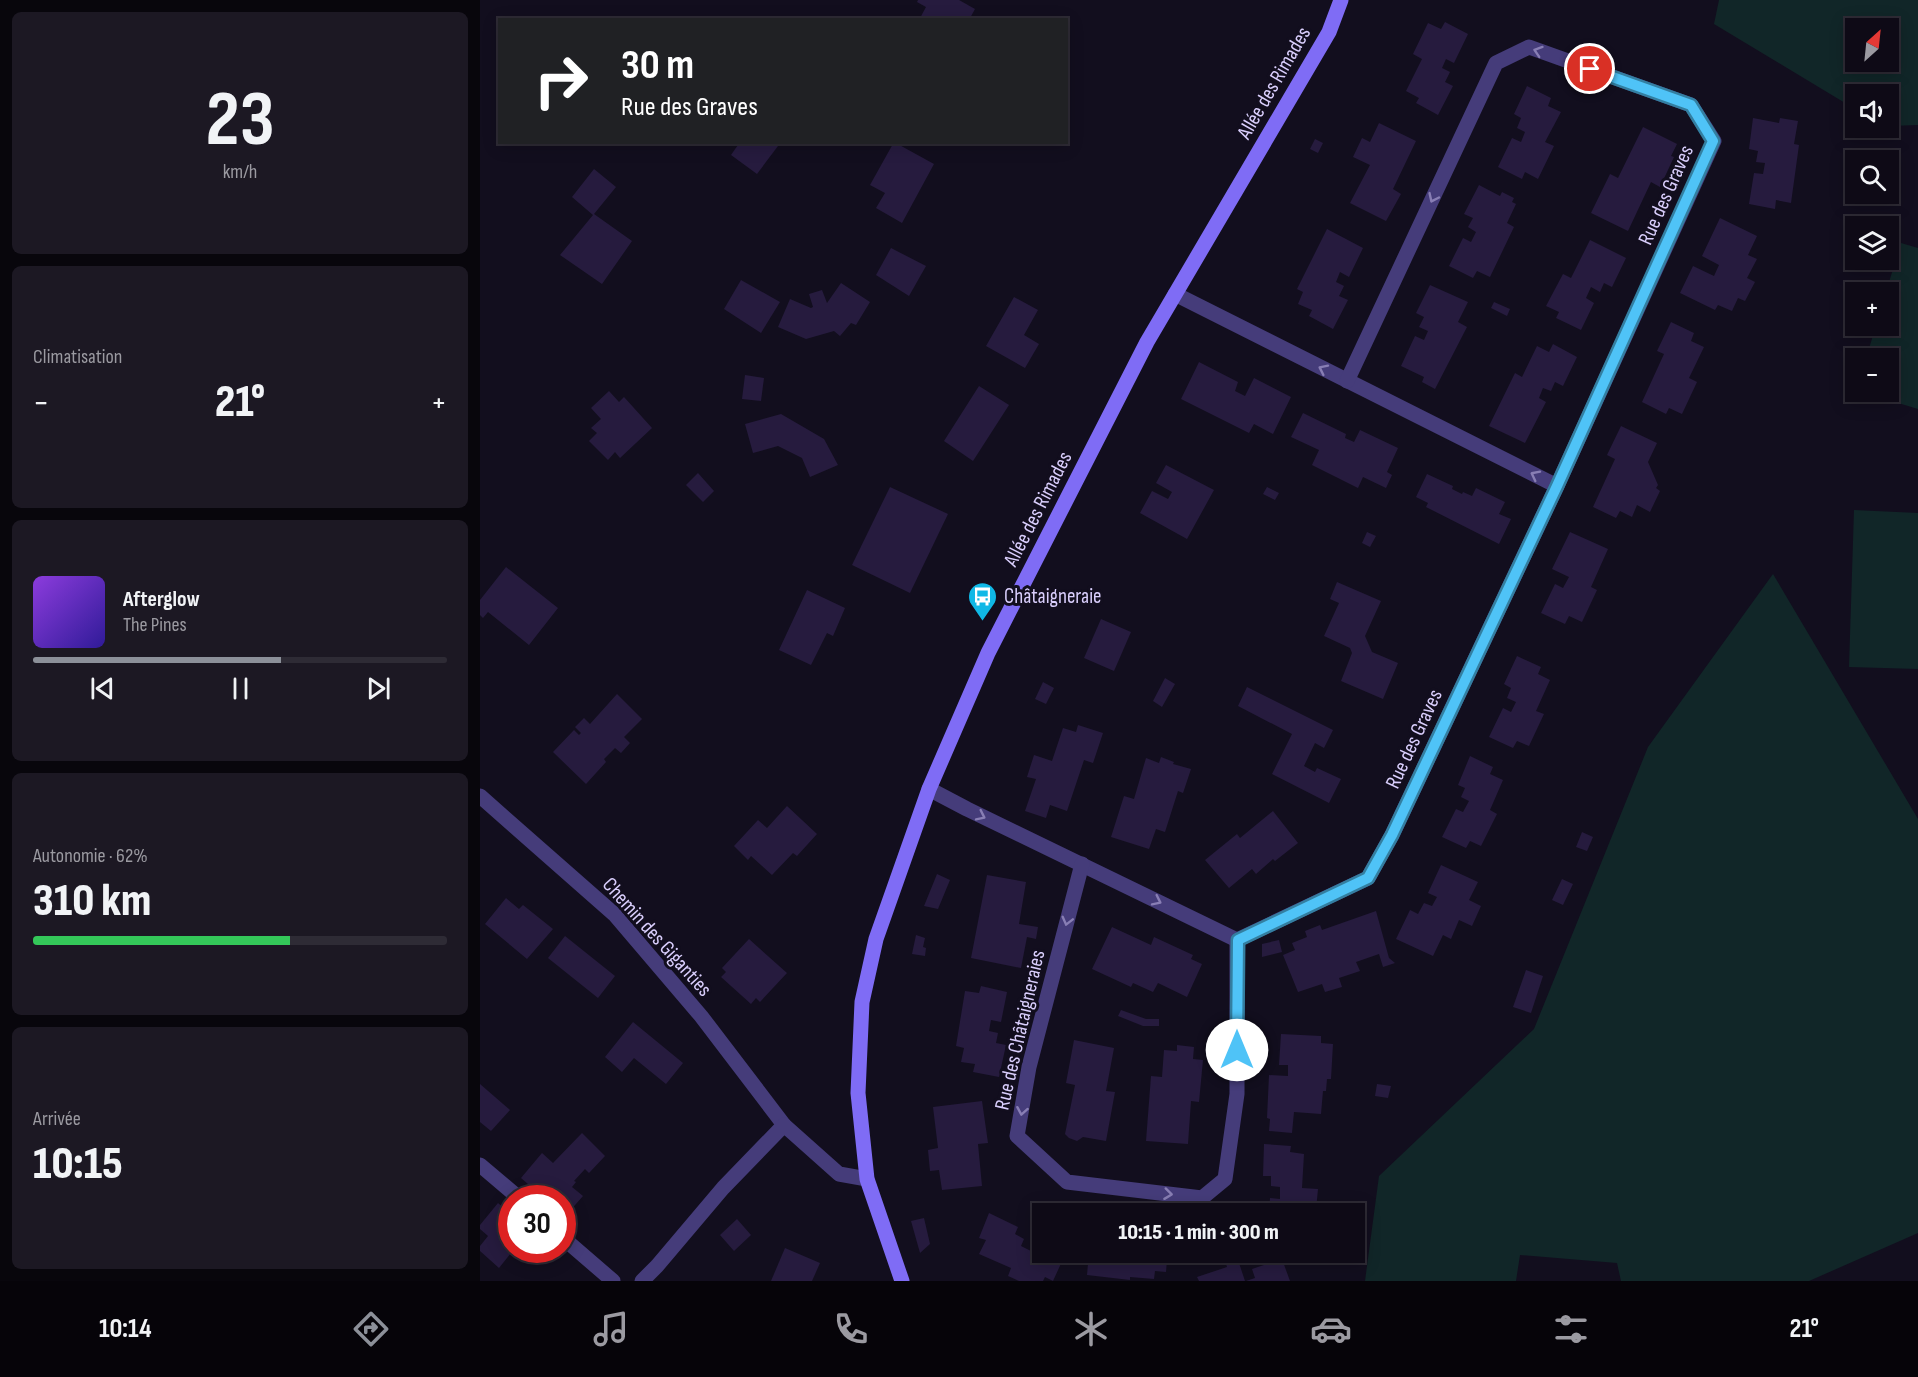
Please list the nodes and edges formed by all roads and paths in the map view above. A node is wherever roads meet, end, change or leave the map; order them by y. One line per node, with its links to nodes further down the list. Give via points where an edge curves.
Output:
1 (1341, 0): 2 (main road, Allée des Rimades, via 1329,32)
2 (1175, 294): 3 (street, one-way to 2); 5 (main road, Allée des Rimades, via 988,653)
3 (1347, 381): 4 (street, one-way to 3); 4 (street, Rue des Graves, one-way to 3, via 1713,141 1691,105 1529,47 1496,63)
4 (1557, 486): 8 (street, Rue des Graves, via 1368,878)
5 (929, 789): 7 (street, one-way to 7); 11 (main road, Allée des Rimades, via 876,939 862,1002 858,1093)
6 (480, 796): 9 (street, Chemin des Giganties, via 614,914 701,1016)
7 (1082, 864): 8 (street, one-way to 8); 8 (street, Rue des Châtaigneraies, one-way to 8, via 1029,1067 1017,1136 1067,1182 1202,1198 1225,1179 1237,1094)
8 (1238, 940)
9 (784, 1125): 11 (street, Chemin des Giganties, via 839,1174); 15 (street)
10 (480, 1165): 12 (street)
11 (867, 1179): 16 (main road, Allée des Rimades)
12 (504, 1185)
13 (576, 1249): 14 (street)
14 (613, 1281)
15 (642, 1281)
16 (902, 1281)

